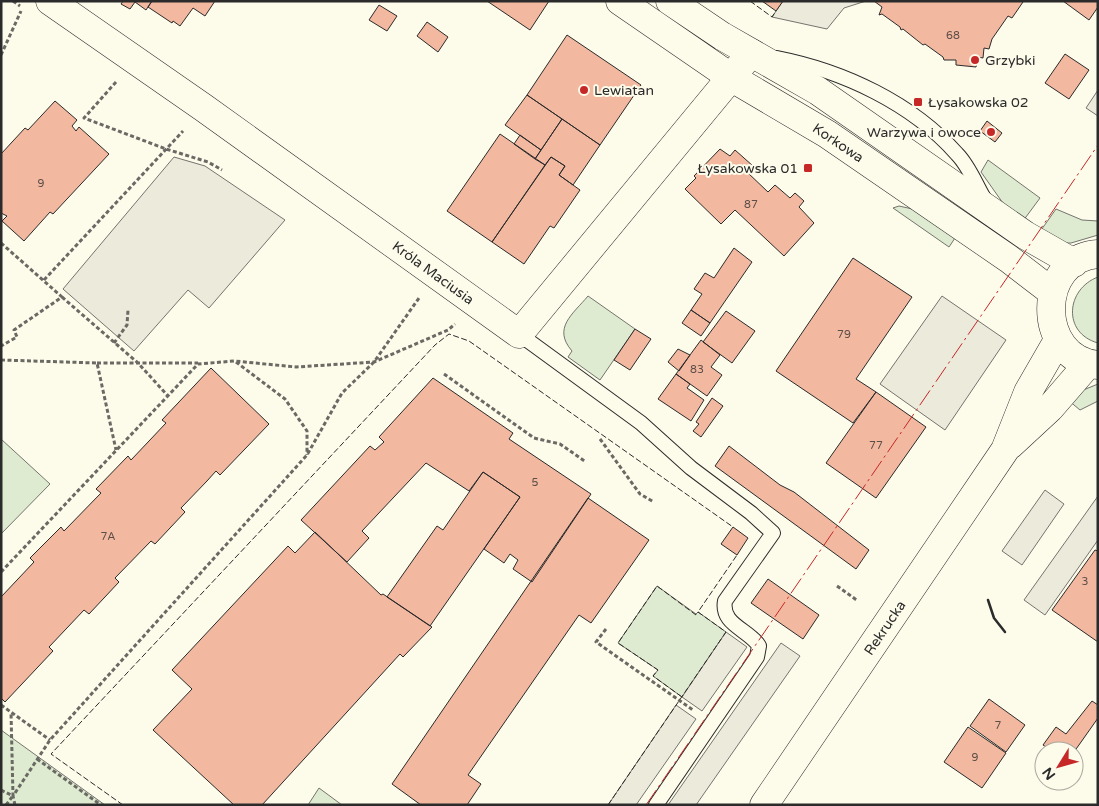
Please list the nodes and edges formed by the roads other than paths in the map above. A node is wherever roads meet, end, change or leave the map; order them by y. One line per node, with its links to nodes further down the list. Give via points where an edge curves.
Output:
1 (50, 1): 8 (street, Króla Maciusia)
2 (620, 1): 5 (street, Korkowa)
3 (670, 1): 4 (street)
4 (750, 53): 5 (street); 6 (street, via 818,91 1025,236)
5 (732, 78): 7 (street, Korkowa, via 827,134); 8 (street)
6 (1086, 259): 7 (street, via 1060,276)
7 (1052, 292): 9 (street, via 1049,317)
8 (519, 334): 12 (lane, via 641,423 691,468 773,533 725,601 724,608 728,619 757,643 757,657)
9 (1058, 340): 10 (street, via 1071,355); 11 (street, Rekrucka, via 1028,392)
10 (1093, 365): 11 (street, Rekrucka)
11 (1005, 450): 13 (street, Rekrucka)
12 (656, 805)
13 (764, 805)

